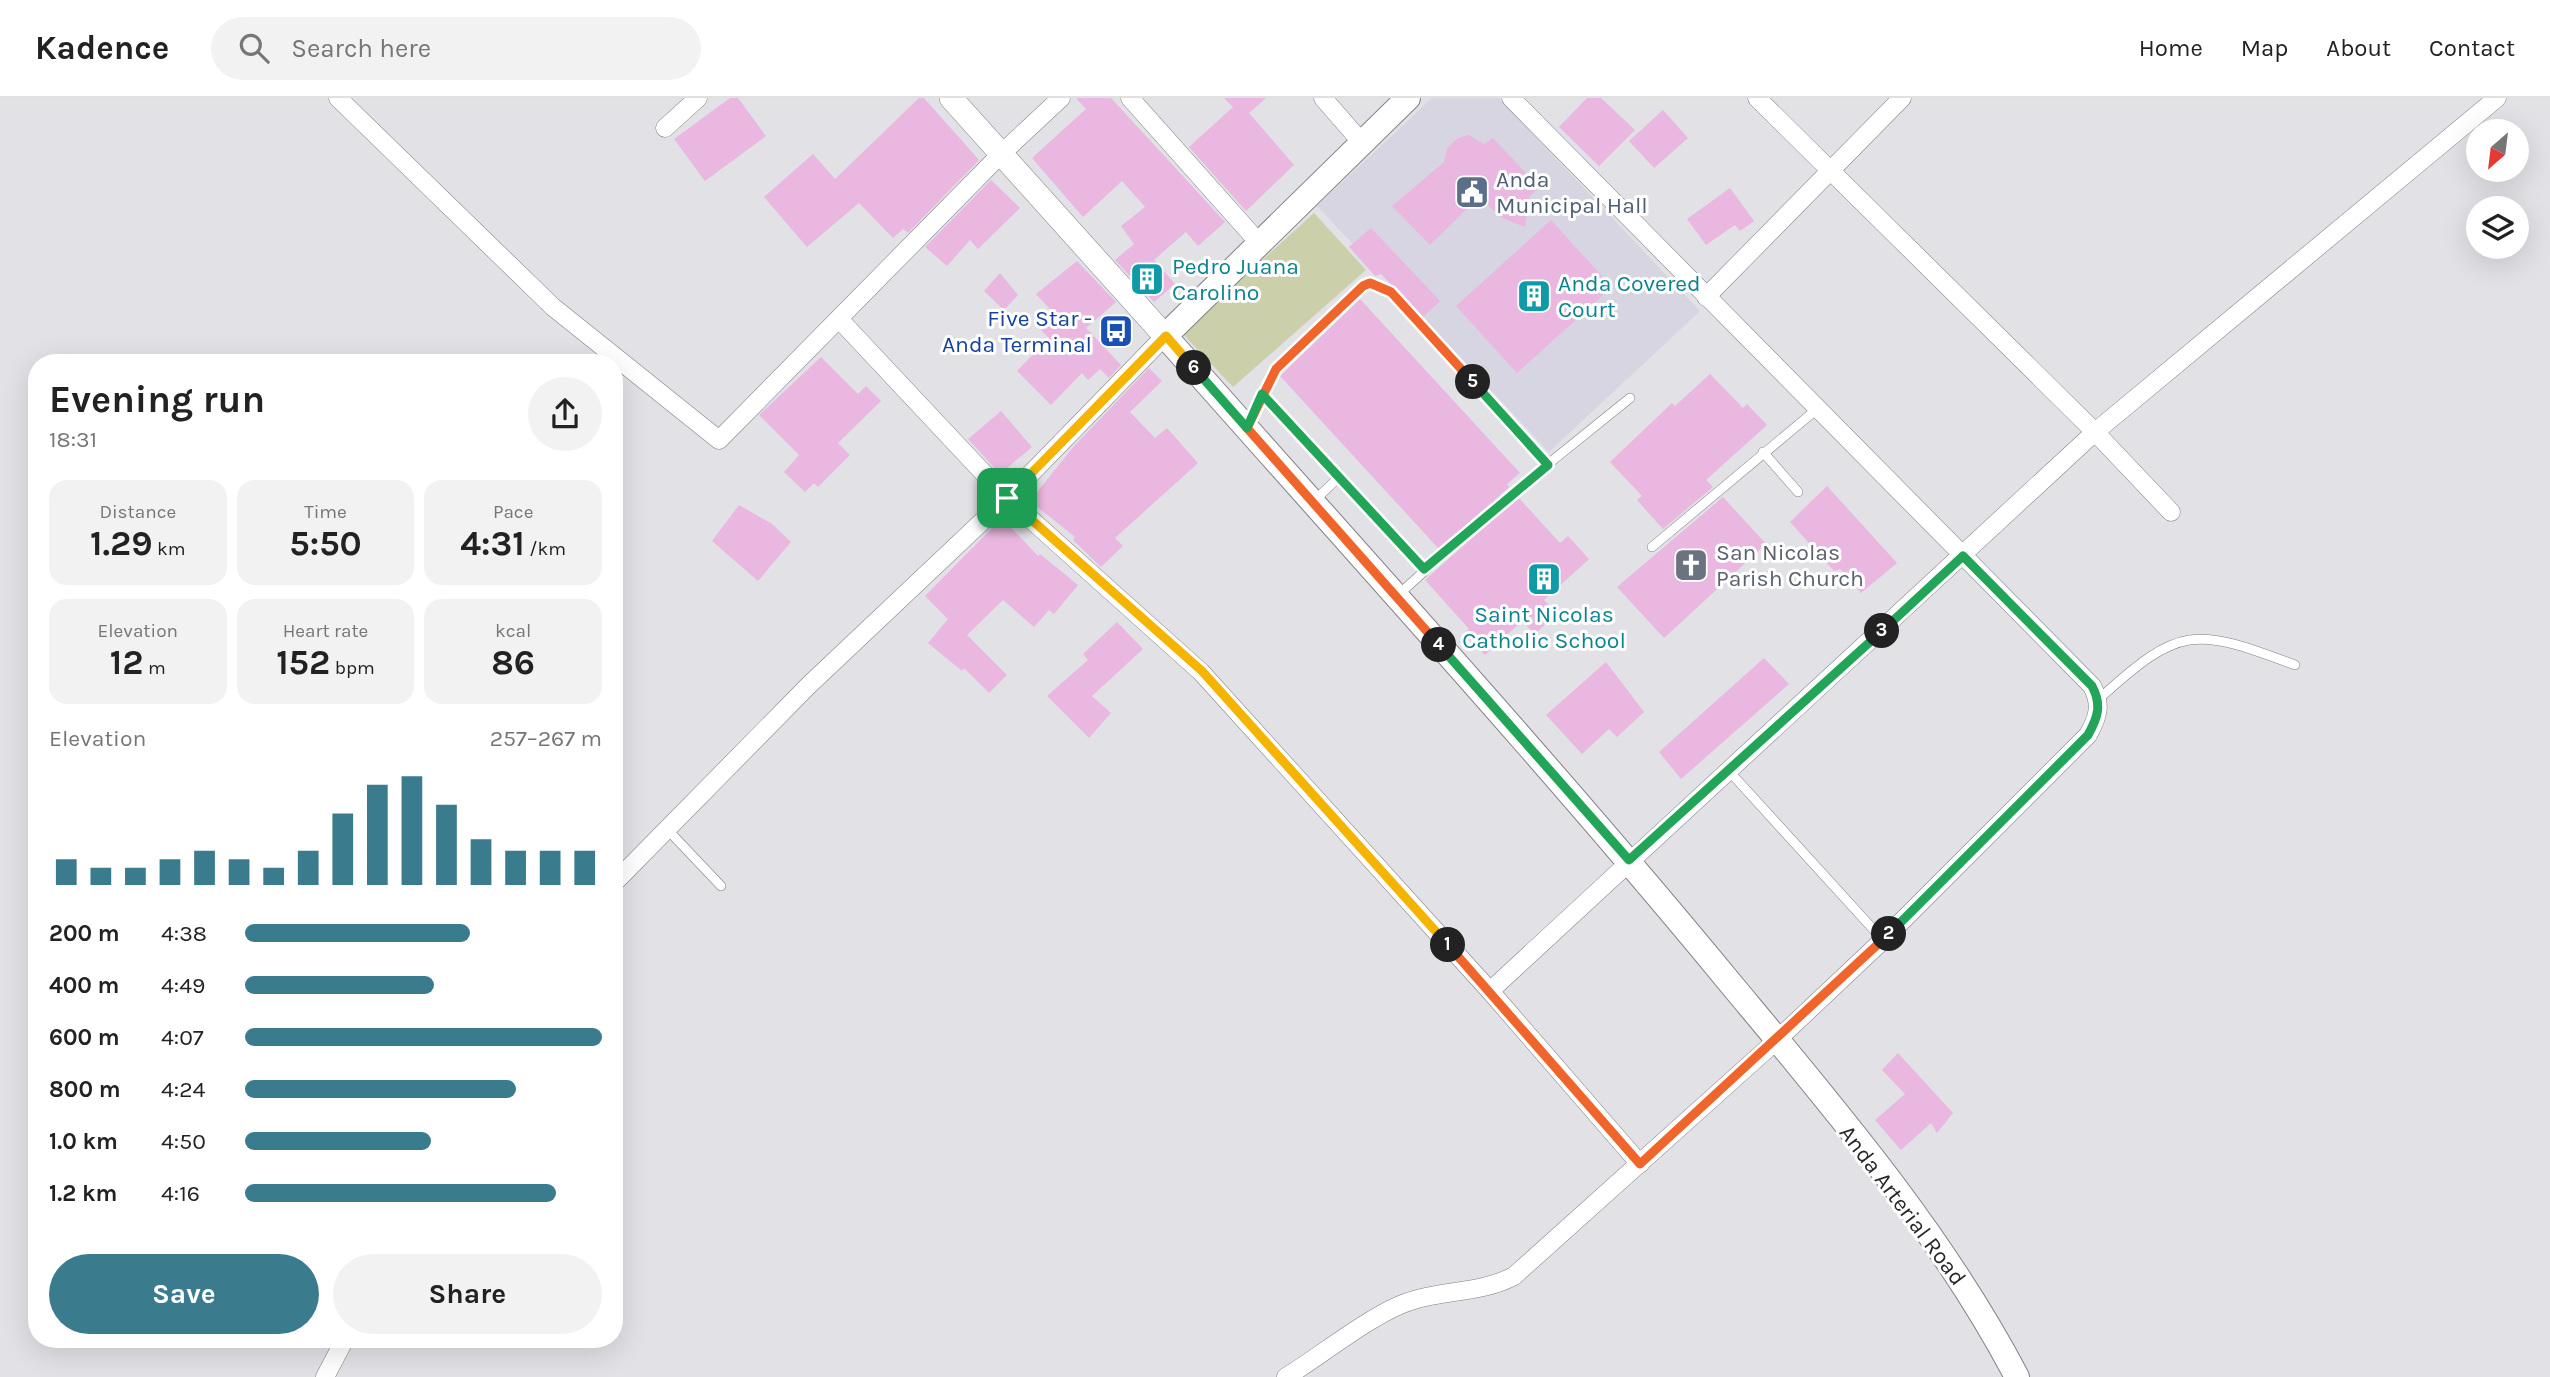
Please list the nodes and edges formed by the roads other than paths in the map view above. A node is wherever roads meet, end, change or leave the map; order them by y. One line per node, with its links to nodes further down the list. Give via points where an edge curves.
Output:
1 (338, 98): 20 (street, via 553,307)
2 (698, 98): 12 (street)
3 (951, 98): 14 (street)
4 (1060, 98): 14 (street)
5 (1130, 98): 16 (street)
6 (1323, 98): 13 (street)
7 (1408, 98): 13 (main road)
8 (1511, 98): 17 (street)
9 (1757, 98): 15 (street)
10 (1902, 98): 15 (street)
11 (2497, 98): 26 (street)
12 (664, 128)
13 (1363, 144): 16 (main road)
14 (1001, 154): 18 (street); 19 (street)
15 (1831, 173): 17 (street); 26 (street)
16 (1260, 244): 19 (main road)
17 (1706, 296): 24 (street)
18 (839, 318): 21 (street, via 719,440); 31 (street)
19 (1166, 336): 25 (main road, Anda Arterial Road); 31 (street)
20 (612, 354)
21 (623, 363)
22 (1262, 394): 25 (lane); 28 (lane, via 1276,369 1324,322 1363,286 1378,284 1426,328); 29 (lane)
23 (1630, 398): 28 (lane)
24 (1817, 409): 27 (lane); 35 (street)
25 (1247, 428): 32 (main road, Anda Arterial Road)
26 (2095, 432): 33 (street); 35 (street)
27 (1763, 453): 30 (lane); 34 (lane)
28 (1548, 465): 36 (lane)
29 (1339, 477): 32 (lane); 36 (lane)
30 (1798, 492)
31 (1007, 498): 41 (street); 46 (street, via 1202,671)
32 (1312, 503): 37 (main road, Anda Arterial Road)
33 (2171, 512)
34 (1652, 547)
35 (1963, 556): 39 (street, via 2092,686); 40 (street)
36 (1424, 569): 37 (lane)
37 (1396, 597): 42 (main road, Anda Arterial Road)
38 (2295, 665): 39 (lane, via 2242,645 2189,639 2142,659)
39 (2099, 699): 45 (street, via 2096,721 2088,735)
40 (1729, 771): 42 (street); 45 (lane)
41 (666, 828): 43 (street); 44 (lane)
42 (1629, 860): 46 (street); 47 (main road, Anda Arterial Road)
43 (623, 873)
44 (721, 886)
45 (1883, 940): 47 (street)
46 (1490, 991): 48 (street)
47 (1777, 1040): 48 (street); 52 (main road, Anda Arterial Road, via 1943,1252)
48 (1640, 1164): 51 (street, via 1514,1276 1494,1286 1442,1292 1398,1306)
49 (340, 1348): 50 (street)
50 (325, 1377)
51 (1286, 1377)
52 (2017, 1377)

